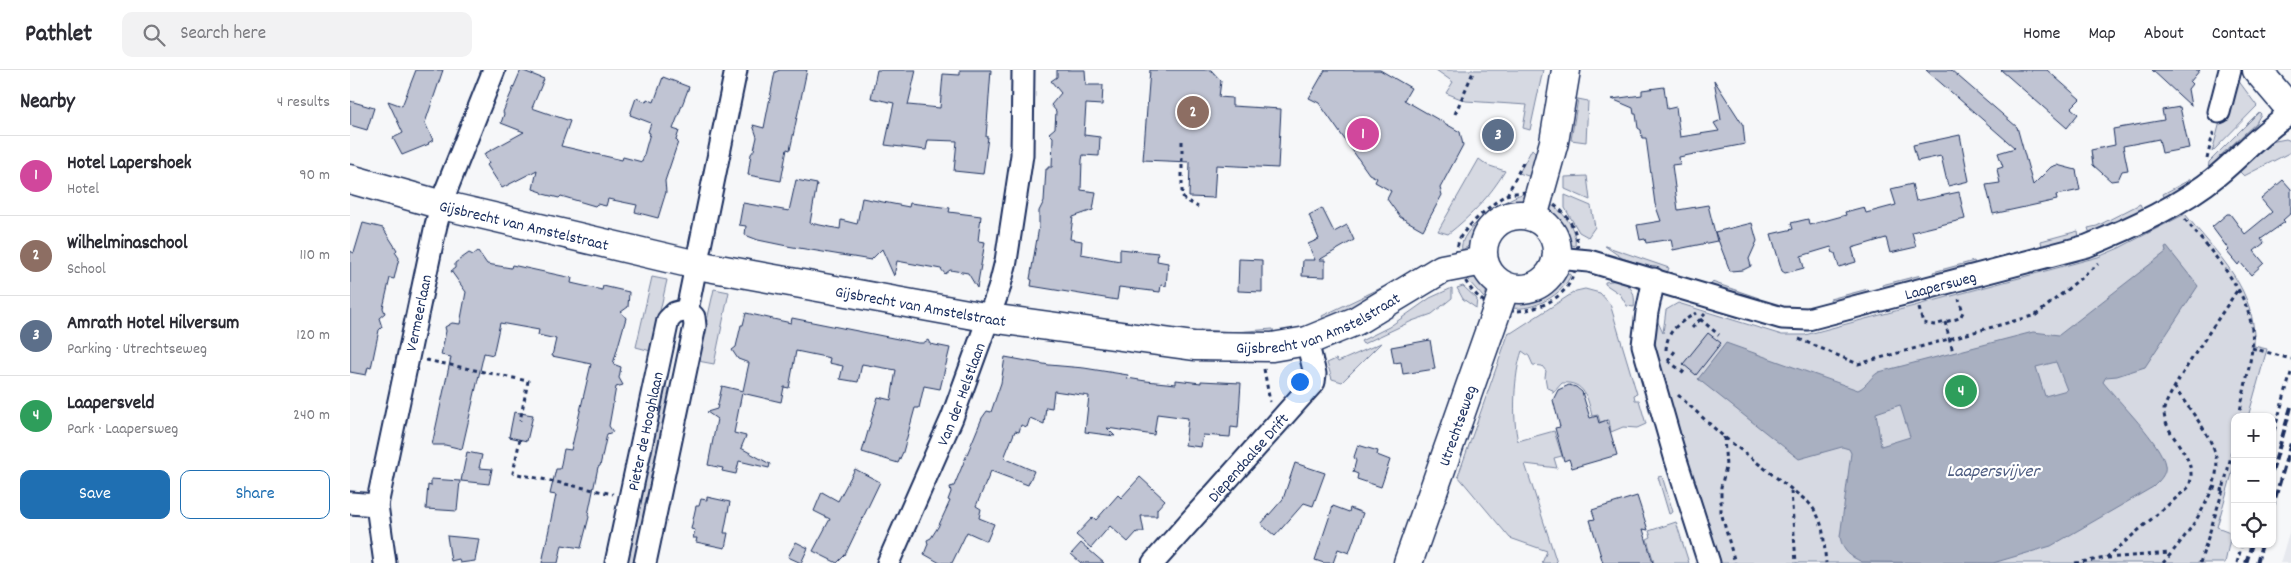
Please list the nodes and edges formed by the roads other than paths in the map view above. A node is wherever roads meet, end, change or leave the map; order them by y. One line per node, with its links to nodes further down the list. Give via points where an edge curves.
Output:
1 (494, 70): 11 (street, Vermeerlaan)
2 (736, 70): 14 (street)
3 (1023, 70): 18 (street, Van der Helstlaan, via 1022,155 1006,261)
4 (1566, 70): 10 (street, via 1554,142)
5 (2230, 70): 7 (street)
6 (2257, 70): 8 (street)
7 (2219, 112)
8 (2291, 112): 15 (street, Laapersweg, via 2198,189 2115,235 2087,246 1808,319 1782,318)
9 (350, 179): 11 (street, Gijsbrecht van Amstelstraat)
10 (1537, 203): 12 (street, via 1557,248); 13 (street, via 1495,224)
11 (442, 205): 14 (street, Gijsbrecht van Amstelstraat); 21 (street, Vermeerlaan)
12 (1570, 259): 15 (street, Laapersweg); 16 (street, via 1540,284 1519,290)
13 (1471, 260): 16 (street, via 1492,277); 19 (street, Gijsbrecht van Amstelstraat, via 1442,269 1356,321)
14 (697, 265): 17 (street); 18 (street, Gijsbrecht van Amstelstraat)
15 (1654, 279): 28 (street, via 1643,344)
16 (1504, 299): 27 (street, Utrechtseweg)
17 (687, 310): 23 (street, Pieter de Hooghlaan, via 675,313 668,320); 24 (street, Pieter de Hooghlaan, via 694,317 696,326)
18 (990, 318): 19 (street, Gijsbrecht van Amstelstraat, via 1194,346 1272,347); 25 (street, Van der Helstlaan, via 952,418)
19 (1307, 340): 26 (street, Diependaalse Drift, via 1314,382)
20 (350, 502): 21 (street)
21 (376, 505): 22 (street, Vermeerlaan)
22 (385, 563)
23 (616, 563)
24 (645, 563)
25 (888, 563)
26 (1154, 563)
27 (1408, 563)
28 (1709, 563)

